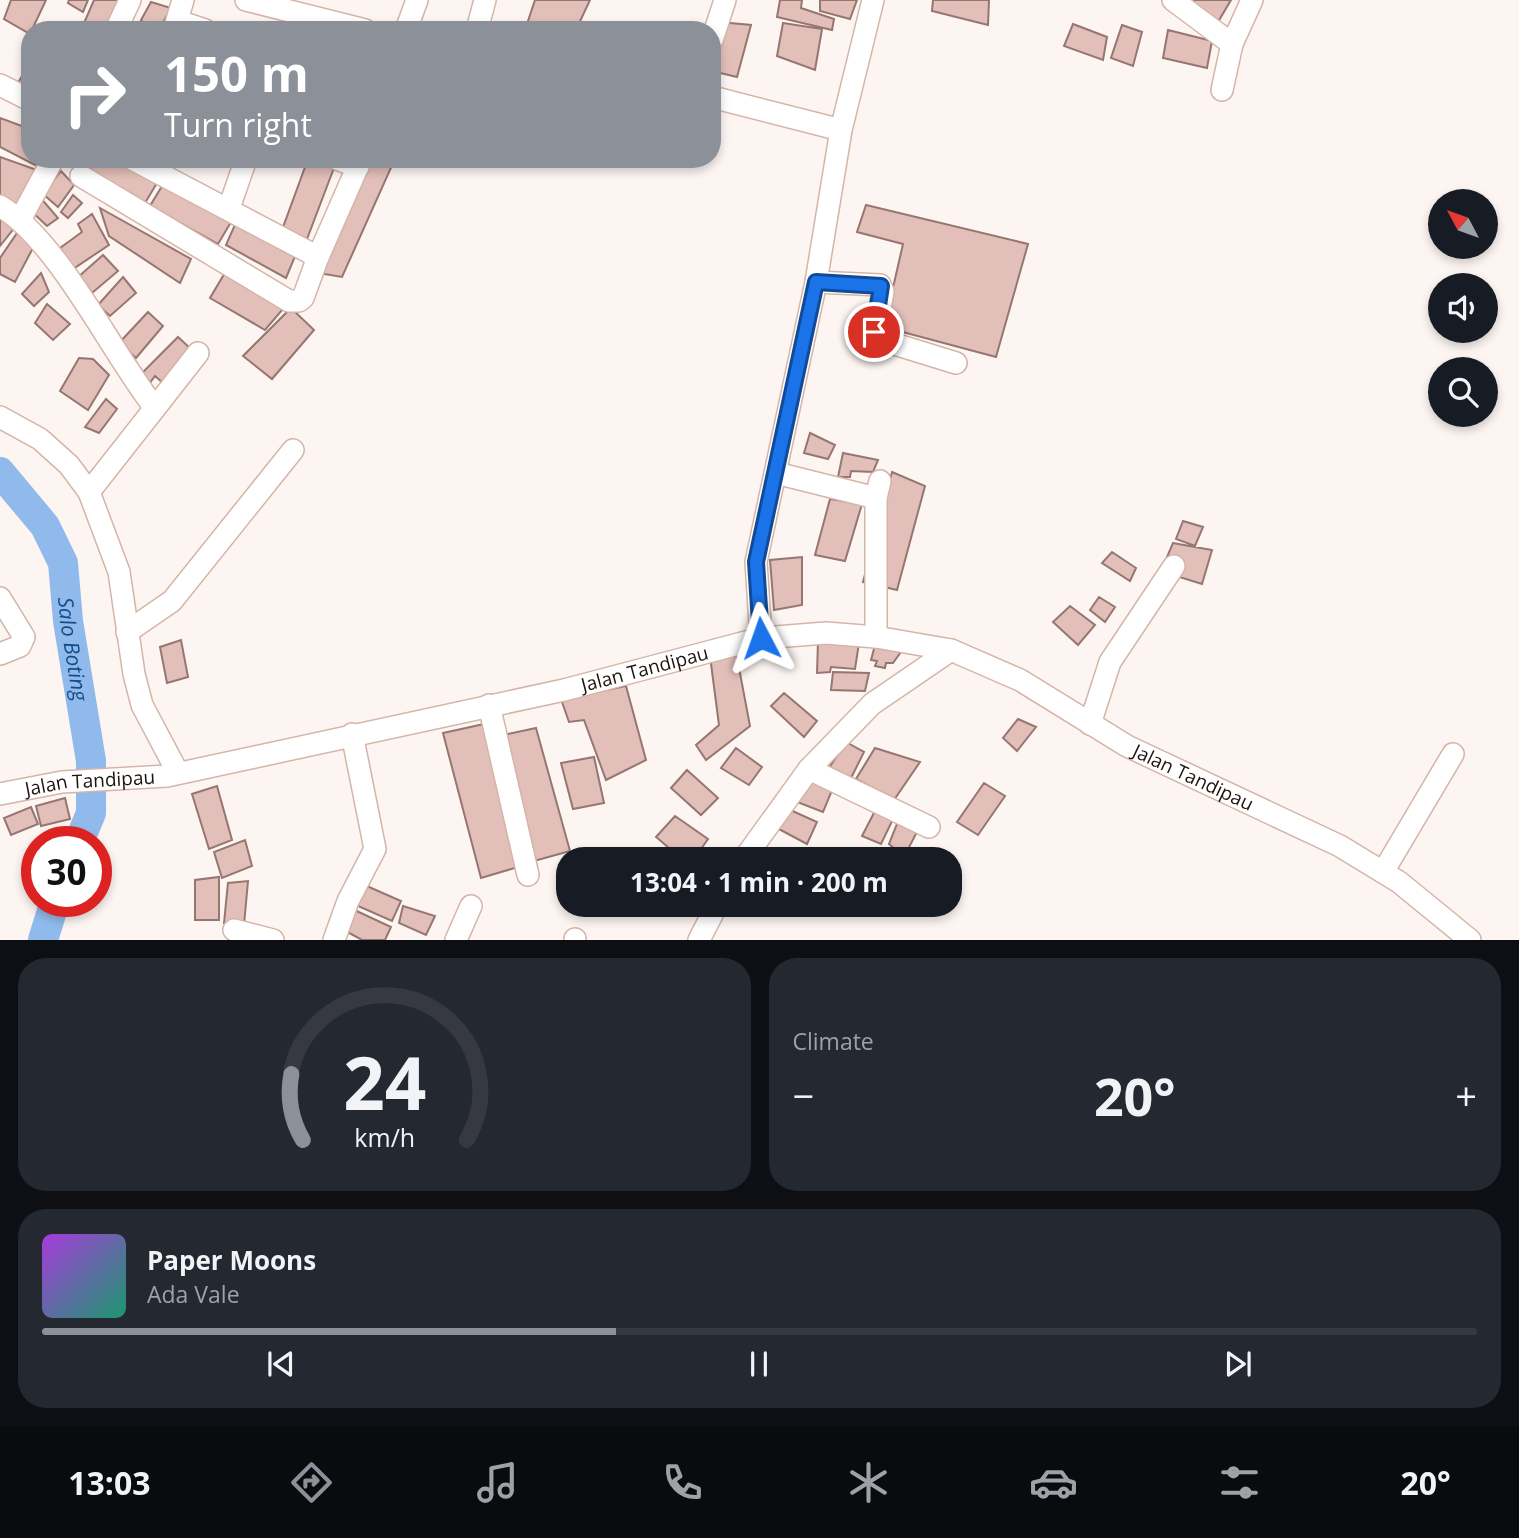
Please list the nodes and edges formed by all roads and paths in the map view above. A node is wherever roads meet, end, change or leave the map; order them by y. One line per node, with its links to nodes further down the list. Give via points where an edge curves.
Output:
1 (130, 0): 9 (street)
2 (246, 0): 10 (street)
3 (417, 0): 11 (street)
4 (485, 0): 12 (street)
5 (725, 0): 13 (street)
6 (873, 0): 19 (street)
7 (1173, 0): 14 (street)
8 (1252, 0): 14 (street)
9 (120, 21)
10 (293, 21)
11 (409, 21)
12 (479, 21)
13 (718, 21)
14 (1231, 44): 16 (street)
15 (0, 85): 17 (street)
16 (1223, 90)
17 (21, 96)
18 (721, 99): 19 (street)
19 (841, 130): 29 (street)
20 (48, 168): 27 (street)
21 (150, 168): 26 (street)
22 (243, 168): 26 (street)
23 (357, 168): 28 (street)
24 (81, 176): 28 (street, via 289,301 303,298)
25 (0, 206): 27 (street)
26 (229, 208): 28 (street)
27 (21, 218): 32 (street)
28 (318, 257)
29 (816, 282): 31 (street, via 880,285 883,291 875,338); 35 (street)
30 (198, 353): 32 (street)
31 (956, 363)
32 (155, 408): 36 (street)
33 (0, 417): 36 (street, via 40,439 69,465)
34 (293, 450): 39 (street, via 172,601)
35 (776, 473): 40 (street, via 756,562); 41 (street, via 878,489)
36 (89, 492): 39 (street, via 119,572)
37 (1174, 566): 45 (street, via 1110,662)
38 (0, 598): 43 (street, via 24,637 20,646)
39 (127, 632): 49 (street, via 142,705)
40 (761, 638): 41 (street, Jalan Tandipau, via 826,633); 44 (street, Jalan Tandipau)
41 (876, 638): 42 (street, Jalan Tandipau)
42 (951, 650): 45 (street, Jalan Tandipau, via 1020,680); 48 (street, via 872,704)
43 (0, 654)
44 (489, 705): 46 (street, Jalan Tandipau); 54 (street)
45 (1090, 724): 53 (street, Jalan Tandipau, via 1127,746 1340,846)
46 (352, 734): 49 (street, Jalan Tandipau); 59 (street, via 375,849)
47 (1453, 754): 53 (street)
48 (809, 769): 51 (street); 52 (street)
49 (172, 774): 50 (street, Jalan Tandipau, via 62,782)
50 (0, 794)
51 (929, 827)
52 (753, 847)
53 (1383, 872): 62 (street, Jalan Tandipau)
54 (528, 875)
55 (471, 906): 60 (street)
56 (711, 917): 61 (street)
57 (234, 930): 58 (street)
58 (273, 940)
59 (334, 940)
60 (456, 940)
61 (699, 940)
62 (1470, 940)

